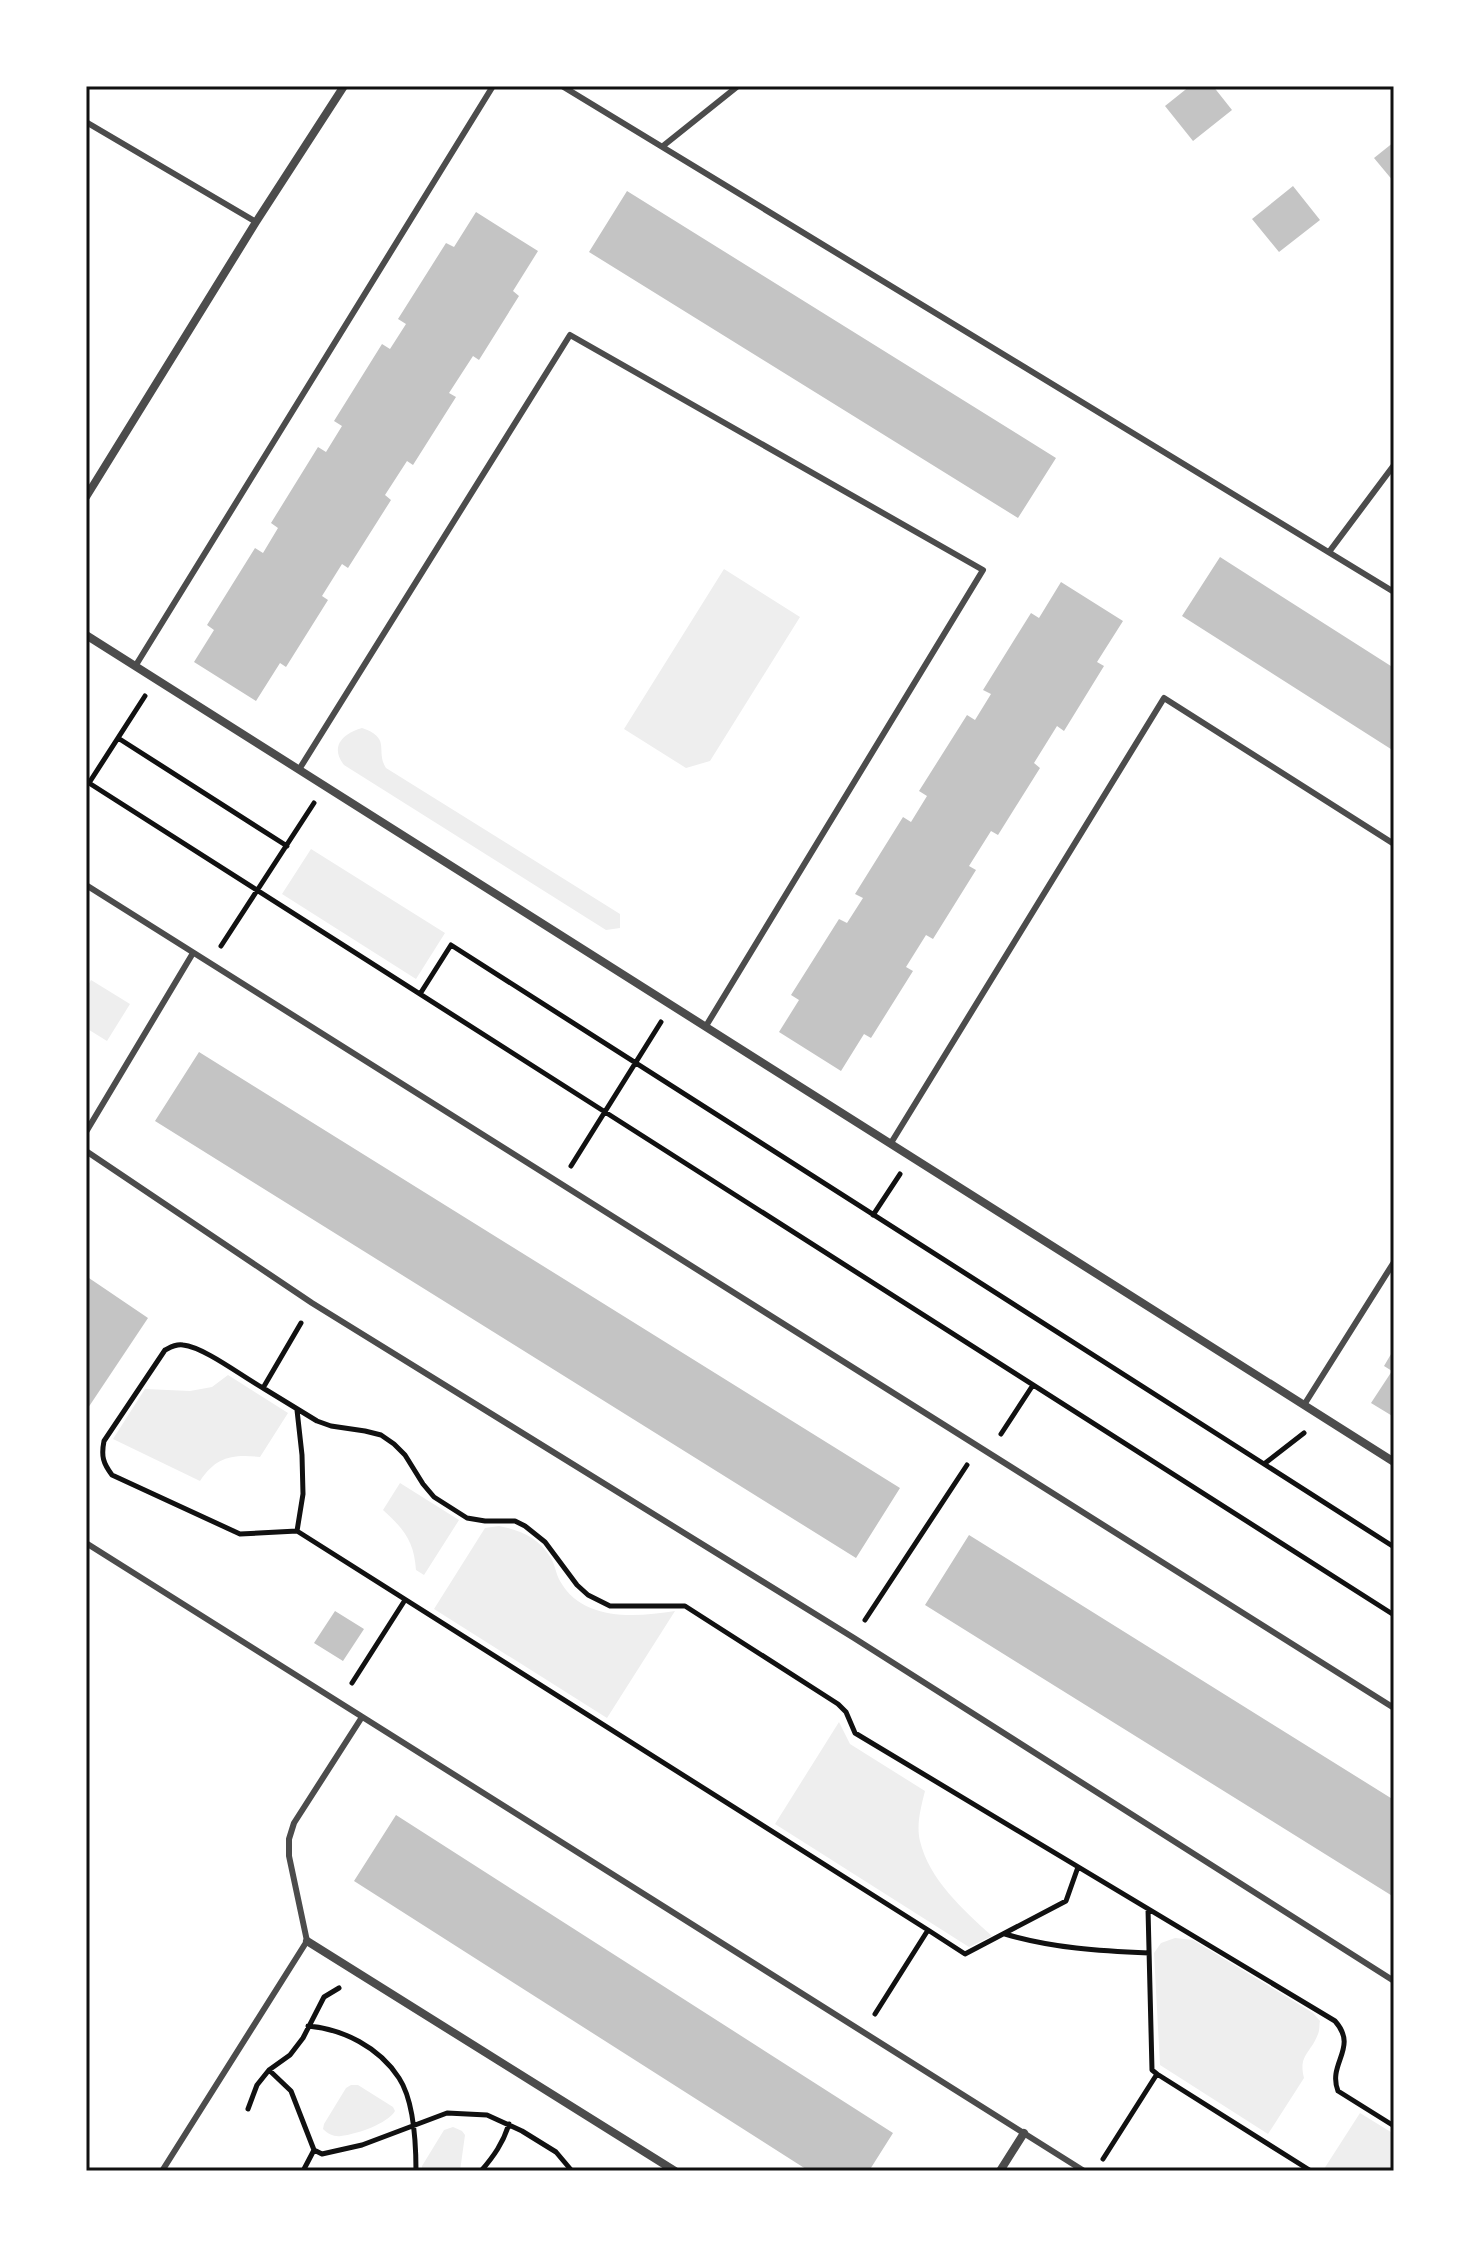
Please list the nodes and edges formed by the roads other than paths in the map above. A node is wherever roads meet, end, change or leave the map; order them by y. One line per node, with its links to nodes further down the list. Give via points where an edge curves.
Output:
1 (344, 86): 8 (street)
2 (493, 86): 14 (lane)
3 (562, 86): 7 (lane)
4 (738, 86): 7 (lane)
5 (88, 123): 6 (lane); 8 (lane)
6 (86, 133)
7 (663, 146): 11 (lane)
8 (256, 222): 10 (street)
9 (1394, 465): 11 (lane)
10 (86, 497)
11 (1329, 552): 12 (lane)
12 (1394, 592)
13 (86, 635): 14 (street)
14 (136, 665): 15 (street)
15 (300, 768): 19 (street); 19 (lane, via 570,335 983,570)
16 (1394, 844): 21 (lane, via 1164,698)
17 (86, 885): 18 (lane)
18 (193, 953): 20 (lane); 27 (lane)
19 (706, 1026): 21 (street)
20 (86, 1132)
21 (891, 1143): 24 (street)
22 (86, 1151): 30 (lane, via 312,1303)
23 (1394, 1262): 24 (lane)
24 (1304, 1405): 25 (street)
25 (1394, 1462)
26 (86, 1543): 28 (lane)
27 (1394, 1708)
28 (362, 1717): 29 (lane, via 289,1839); 31 (lane)
29 (307, 1941): 32 (lane); 33 (street)
30 (1394, 1981)
31 (1024, 2133): 34 (street); 35 (lane)
32 (162, 2171)
33 (675, 2171)
34 (1000, 2171)
35 (1084, 2171)

